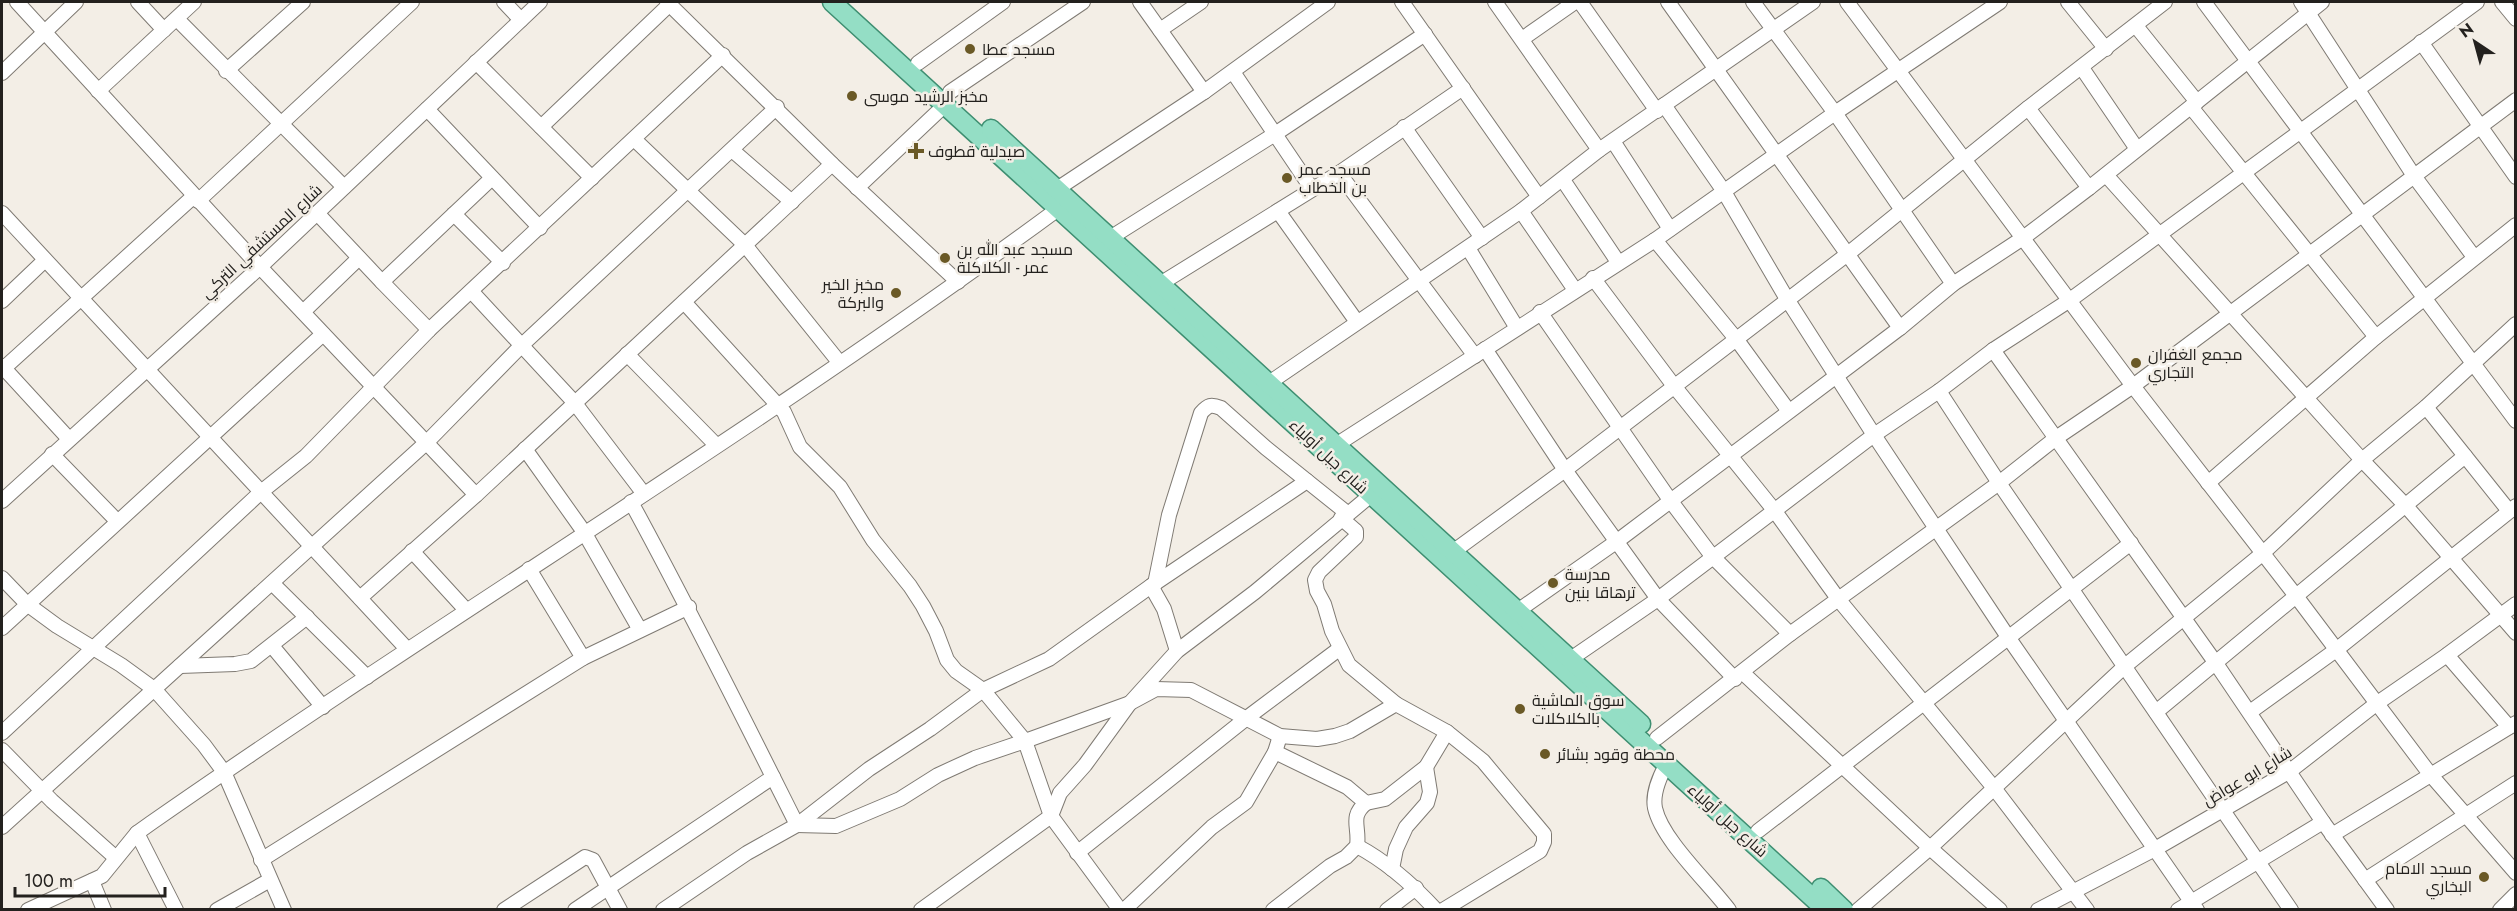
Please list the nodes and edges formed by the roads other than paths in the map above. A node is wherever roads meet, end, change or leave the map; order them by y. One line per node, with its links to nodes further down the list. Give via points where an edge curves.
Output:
1 (16, 2): 43 (street)
2 (76, 2): 43 (street)
3 (138, 2): 40 (street)
4 (194, 2): 36 (street)
5 (303, 2): 55 (street)
6 (412, 2): 70 (street)
7 (504, 2): 38 (street)
8 (540, 2): 38 (street, شارع المستشفي التركي)
9 (832, 2): 62 (main road, شارع جبل أولياء)
10 (850, 2): 51 (main road, شارع جبل أولياء)
11 (1003, 2): 33 (street)
12 (1083, 2): 62 (street)
13 (1140, 2): 41 (street)
14 (1201, 2): 41 (street)
15 (1328, 2): 34 (street)
16 (1402, 2): 44 (street)
17 (1495, 2): 45 (street)
18 (1575, 2): 45 (street)
19 (1580, 2): 66 (street)
20 (1668, 2): 52 (street)
21 (1753, 2): 42 (street)
22 (1813, 2): 42 (street)
23 (1847, 2): 54 (street)
24 (2000, 2): 54 (street)
25 (2068, 2): 47 (street)
26 (2165, 2): 39 (street)
27 (2204, 2): 49 (street)
28 (2301, 2): 35 (street)
29 (2322, 2): 35 (street)
30 (2477, 2): 46 (street)
31 (2502, 2): 37 (street)
32 (668, 3): 48 (street); 72 (street)
33 (988, 6): 51 (street)
34 (1309, 7): 56 (street)
35 (2309, 14): 49 (street); 58 (street)
36 (177, 19): 40 (street); 55 (street)
37 (2516, 19)
38 (521, 20): 50 (street, شارع المستشفي التركي)
39 (2136, 26): 47 (street); 64 (street)
40 (164, 30): 60 (street)
41 (1160, 30): 61 (street)
42 (1773, 30): 52 (street); 69 (street)
43 (43, 32): 57 (street); 60 (street)
44 (1425, 34): 59 (street); 75 (street)
45 (1522, 39): 80 (street)
46 (2421, 42): 58 (street); 71 (street)
47 (2106, 49): 53 (street)
48 (723, 55): 65 (street); 76 (street)
49 (2248, 60): 64 (street); 74 (street)
50 (476, 62): 68 (street, شارع المستشفي التركي); 72 (street)
51 (918, 63): 62 (main road, شارع جبل أولياء)
52 (1717, 68): 66 (street); 81 (street)
53 (2082, 68): 67 (street); 78 (street)
54 (1899, 70): 69 (street); 82 (street)
55 (226, 71): 70 (street)
56 (1233, 72): 61 (street); 75 (street)
57 (2, 73)
58 (2358, 87): 74 (street); 87 (street)
59 (1463, 88): 73 (street); 98 (street)
60 (98, 91): 99 (street)
61 (1204, 92): 100 (street)
62 (948, 98): 93 (street); 100 (main road, شارع جبل أولياء)
63 (2516, 100): 71 (street)
64 (2194, 104): 78 (street); 85 (street)
65 (777, 107): 79 (street); 83 (street)
66 (1661, 108): 77 (street); 96 (street)
67 (2028, 108): 82 (street); 94 (street)
68 (427, 110): 89 (street); 92 (street, شارع المستشفي التركي)
69 (1835, 112): 81 (street); 102 (street)
70 (280, 125): 92 (street); 99 (street)
71 (2480, 126): 87 (street); 88 (street)
72 (541, 127): 90 (street)
73 (1404, 127): 84 (street); 114 (street)
74 (2300, 130): 85 (street); 108 (street)
75 (1275, 134): 95 (street); 113 (street)
76 (634, 139): 90 (street); 97 (street)
77 (1613, 141): 80 (street); 111 (street)
78 (2137, 148): 86 (street)
79 (732, 150): 97 (street); 101 (street)
80 (1599, 150): 91 (street)
81 (1777, 154): 96 (street); 119 (street)
82 (1965, 159): 102 (street); 115 (street)
83 (832, 164): 93 (street); 101 (street)
84 (1339, 173): 95 (street); 128 (street)
85 (2242, 173): 112 (street); 120 (street)
86 (2106, 175): 94 (street); 112 (street)
87 (2414, 176): 108 (street); 121 (street)
88 (2516, 177)
89 (492, 178): 107 (street); 110 (street)
90 (592, 178): 110 (street)
91 (1563, 180): 98 (street); 124 (street)
92 (344, 187): 106 (street, شارع المستشفي التركي)
93 (857, 188): 130 (street)
94 (2090, 188): 115 (street)
95 (1312, 189): 103 (street)
96 (1723, 190): 111 (street); 136 (street)
97 (689, 191): 117 (street); 152 (street)
98 (1539, 197): 104 (street)
99 (196, 199): 126 (street); 137 (street)
100 (1061, 199): 113 (main road, شارع جبل أولياء); 130 (street); 192 (main road, شارع جبل أولياء)
101 (792, 202): 117 (street)
102 (1903, 210): 119 (street); 132 (street)
103 (1278, 211): 131 (street); 144 (street)
104 (1521, 211): 114 (street); 133 (street)
105 (2, 213): 123 (street)
106 (317, 213): 122 (street); 126 (street, شارع المستشفي التركي)
107 (454, 214): 125 (street); 129 (street)
108 (2362, 216): 120 (street); 135 (street)
109 (2516, 225): 121 (street)
110 (540, 228): 125 (street)
111 (1670, 229): 116 (street)
112 (2158, 233): 138 (street); 143 (street)
113 (1110, 238): 131 (main road, شارع جبل أولياء)
114 (1482, 238): 118 (street)
115 (2023, 238): 132 (street); 138 (street)
116 (1654, 240): 124 (street); 151 (street)
117 (745, 245): 140 (street); 156 (street)
118 (1468, 248): 128 (street); 146 (street)
119 (1849, 253): 136 (street); 147 (street)
120 (2309, 254): 143 (street); 150 (street)
121 (2474, 257): 135 (street)
122 (359, 258): 129 (street); 141 (street)
123 (45, 260): 137 (street); 139 (street)
124 (1618, 262): 127 (street)
125 (503, 263): 134 (street)
126 (260, 267): 141 (street); 158 (street, شارع المستشفي التركي)
127 (1593, 278): 133 (street); 163 (street)
128 (1420, 281): 144 (street); 154 (street)
129 (382, 282): 148 (street)
130 (958, 282): 156 (street)
131 (1160, 284): 161 (main road, شارع جبل أولياء)
132 (1953, 284): 147 (street)
133 (1575, 290): 142 (street)
134 (472, 292): 148 (street); 152 (street)
135 (2425, 297): 150 (street); 157 (street)
136 (1787, 299): 151 (street); 160 (street)
137 (82, 300): 158 (street); 159 (street)
138 (2070, 300): 153 (street); 164 (street)
139 (2, 301)
140 (684, 302): 155 (street); 168 (street)
141 (303, 312): 149 (street)
142 (1540, 312): 146 (street); 172 (street)
143 (2229, 314): 164 (street); 166 (street)
144 (1357, 322): 161 (street)
145 (2516, 324): 157 (street)
146 (1516, 328): 154 (street)
147 (1900, 328): 160 (street)
148 (429, 330): 162 (street)
149 (323, 334): 162 (street); 174 (street)
150 (2376, 337): 166 (street)
151 (1737, 339): 163 (street); 170 (street)
152 (522, 345): 167 (street); 177 (street)
153 (1993, 350): 165 (street); 175 (street)
154 (1480, 353): 179 (street); 185 (street)
155 (627, 354): 167 (street); 178 (street)
156 (839, 363): 168 (street)
157 (2474, 364): 169 (street); 171 (street)
158 (147, 369): 174 (street); 176 (street, شارع المستشفي التركي)
159 (4, 374): 176 (street)
160 (1836, 374): 170 (street); 173 (street)
161 (1269, 383): 179 (main road, شارع جبل أولياء)
162 (374, 386): 177 (street); 189 (street, via 314,449)
163 (1674, 386): 172 (street); 182 (street)
164 (2133, 386): 175 (street); 188 (street)
165 (1939, 391): 173 (street); 187 (street)
166 (2306, 398): 184 (street); 188 (street)
167 (574, 402): 180 (street); 190 (street)
168 (777, 405): 178 (street); 248 (street, via 789,419 800,447 840,487 873,540 910,586 936,631 947,660)
169 (2426, 407): 183 (street); 184 (street)
170 (1788, 410): 182 (street)
171 (2516, 421)
172 (1620, 427): 185 (street); 193 (street)
173 (1874, 435): 198 (street); 201 (street)
174 (211, 437): 189 (street); 200 (street)
175 (2056, 438): 187 (street); 204 (street)
176 (69, 439): 181 (street, شارع المستشفي التركي)
177 (427, 442): 191 (street); 205 (street)
178 (716, 445): 190 (street)
179 (1336, 445): 207 (main road, شارع جبل أولياء)
180 (525, 449): 191 (street); 202 (street)
181 (52, 454): 194 (street, شارع المستشفي التركي); 200 (street)
182 (1730, 455): 193 (street); 198 (street)
183 (2465, 456): 196 (street); 197 (street)
184 (2362, 460): 196 (street); 208 (street)
185 (1565, 470): 203 (street); 207 (street)
186 (1307, 481): 199 (street); 214 (street); 214 (street, via 1221,408 1207,406 1201,413 1169,515)
187 (1999, 483): 201 (street); 215 (street)
188 (2208, 483): 208 (street)
189 (261, 492): 205 (street); 234 (street)
190 (644, 494): 195 (street)
191 (476, 495): 206 (street)
192 (1371, 495): 199 (street); 266 (main road, شارع جبل أولياء)
193 (1670, 500): 203 (street); 209 (street)
194 (2, 501)
195 (631, 502): 202 (street); 222 (street)
196 (2406, 506): 210 (street); 216 (street)
197 (2512, 508): 210 (street)
198 (1774, 510): 209 (street); 219 (street)
199 (1344, 515): 236 (street, via 1356,537 1325,564 1315,580); 238 (street)
200 (117, 521): 220 (street)
201 (1936, 527): 219 (street); 232 (street)
202 (584, 532): 211 (street); 229 (street)
203 (1616, 542): 218 (street); 224 (street)
204 (2131, 543): 215 (street); 227 (street)
205 (312, 546): 213 (street); 217 (street)
206 (412, 551): 217 (street); 223 (street)
207 (1454, 551): 224 (main road, شارع جبل أولياء)
208 (2262, 554): 216 (street); 227 (street)
209 (1712, 556): 218 (street); 231 (street)
210 (2451, 557): 225 (street); 237 (street)
211 (529, 569): 223 (street); 241 (street)
212 (2, 578): 220 (street)
213 (272, 583): 226 (street); 243 (street)
214 (1153, 585): 238 (street); 248 (street, via 1049,659)
215 (2072, 587): 232 (street); 244 (street)
216 (2296, 596): 237 (street); 242 (street)
217 (360, 598): 235 (street)
218 (1658, 598): 240 (street); 245 (street)
219 (1839, 600): 231 (street); 250 (street)
220 (27, 604): 228 (street); 234 (street)
221 (2516, 604): 225 (street, شارع ابو عواض)
222 (689, 607): 229 (street); 272 (street)
223 (466, 610): 235 (street)
224 (1519, 610): 240 (main road, شارع جبل أولياء)
225 (2501, 615): 230 (street); 239 (street, شارع ابو عواض)
226 (307, 617): 233 (street); 246 (street)
227 (2182, 618): 242 (street); 244 (street)
228 (2, 628)
229 (640, 630): 241 (street)
230 (2516, 633)
231 (1790, 634): 245 (street)
232 (2008, 637): 250 (street); 257 (street)
233 (272, 646): 243 (street, via 245,663); 253 (street)
234 (93, 649): 247 (street); 260 (street)
235 (407, 649): 246 (street)
236 (1339, 649): 251 (street, via 1357,674); 256 (street)
237 (2336, 650): 252 (street); 255 (street)
238 (1177, 651): 249 (street)
239 (2447, 656): 252 (street, شارع ابو عواض); 258 (street)
240 (1572, 657): 262 (main road, شارع جبل أولياء)
241 (583, 658): 291 (street)
242 (2215, 662): 254 (street); 255 (street)
243 (180, 666): 247 (street)
244 (2125, 666): 254 (street); 257 (street)
245 (1739, 676): 262 (street); 268 (street)
246 (367, 677): 253 (street)
247 (154, 689): 270 (street); 275 (street)
248 (983, 690): 263 (street); 281 (street, via 869,769)
249 (1130, 703): 256 (street, via 1156,689 1191,690); 263 (street); 278 (street, via 1059,793)
250 (1926, 703): 268 (street); 274 (street)
251 (1395, 704): 259 (street); 261 (street, via 1335,736)
252 (2376, 704): 269 (street, شارع ابو عواض); 271 (street)
253 (322, 707): 270 (street)
254 (2156, 712): 277 (street)
255 (2250, 712): 269 (street)
256 (1248, 717): 261 (street); 289 (street)
257 (2067, 722): 274 (street); 288 (street)
258 (2512, 725): 271 (street)
259 (1447, 732): 267 (street); 317 (street, via 1482,761 1544,834 1544,842 1540,851)
260 (2, 733)
261 (1280, 736): 265 (street)
262 (1657, 738): 283 (main road, شارع جبل أولياء)
263 (1025, 741): 278 (street); 281 (street, via 975,758 900,799 836,825)
264 (2, 750): 275 (street)
265 (1275, 752): 276 (street, via 1347,787); 313 (street, via 1246,802 1212,827)
266 (1666, 763): 318 (street, via 1657,783 1654,806 1663,830); 319 (main road, شارع جبل أولياء)
267 (1426, 767): 276 (street, via 1385,799); 293 (street, via 1430,792 1427,803 1406,827)
268 (1844, 767): 283 (street); 287 (street)
269 (2290, 771): 277 (street, شارع ابو عواض); 280 (street)
270 (224, 772): 284 (street); 291 (street)
271 (2430, 774): 279 (street); 285 (street)
272 (772, 777): 281 (street); 298 (street)
273 (2516, 783): 279 (street)
274 (1994, 788): 287 (street); 300 (street)
275 (42, 792): 282 (street); 290 (street)
276 (1366, 803): 286 (street, via 1355,817)
277 (2224, 810): 288 (street, شارع ابو عواض); 292 (street)
278 (1051, 816): 289 (street); 312 (street)
279 (2465, 816): 294 (street); 296 (street)
280 (2323, 822): 285 (street); 292 (street)
281 (797, 825): 311 (street, via 747,852)
282 (2, 827)
283 (1758, 831): 320 (main road, شارع جبل أولياء)
284 (137, 833): 290 (street); 305 (street)
285 (2332, 835): 296 (street)
286 (1358, 846): 293 (street); 314 (street)
287 (1930, 848): 321 (street); 322 (street)
288 (2156, 849): 300 (street, شارع ابو عواض); 302 (street)
289 (1077, 853): 313 (street)
290 (116, 858): 297 (street, via 102,876)
291 (261, 860): 295 (street)
292 (2259, 862): 302 (street); 326 (street)
293 (1392, 869): 299 (street)
294 (2516, 873)
295 (270, 880): 306 (street); 307 (street)
296 (2365, 880): 327 (street)
297 (92, 881): 303 (street); 304 (street)
298 (609, 888): 308 (street, via 593,860 585,857); 309 (street); 310 (street)
299 (1416, 888): 315 (street); 316 (street)
300 (2074, 892): 323 (street, شارع ابو عواض); 324 (street)
301 (2516, 894): 328 (street)
302 (2194, 906): 325 (street)
303 (28, 909)
304 (104, 909)
305 (176, 909)
306 (217, 909)
307 (284, 909)
308 (504, 909)
309 (575, 909)
310 (620, 909)
311 (663, 909)
312 (921, 909)
313 (1122, 909)
314 (1274, 909)
315 (1387, 909)
316 (1436, 909)
317 (1443, 909)
318 (1729, 909)
319 (1826, 909)
320 (1844, 909)
321 (1858, 909)
322 (2000, 909)
323 (2038, 909)
324 (2087, 909)
325 (2178, 909)
326 (2291, 909)
327 (2387, 909)
328 (2500, 909)

